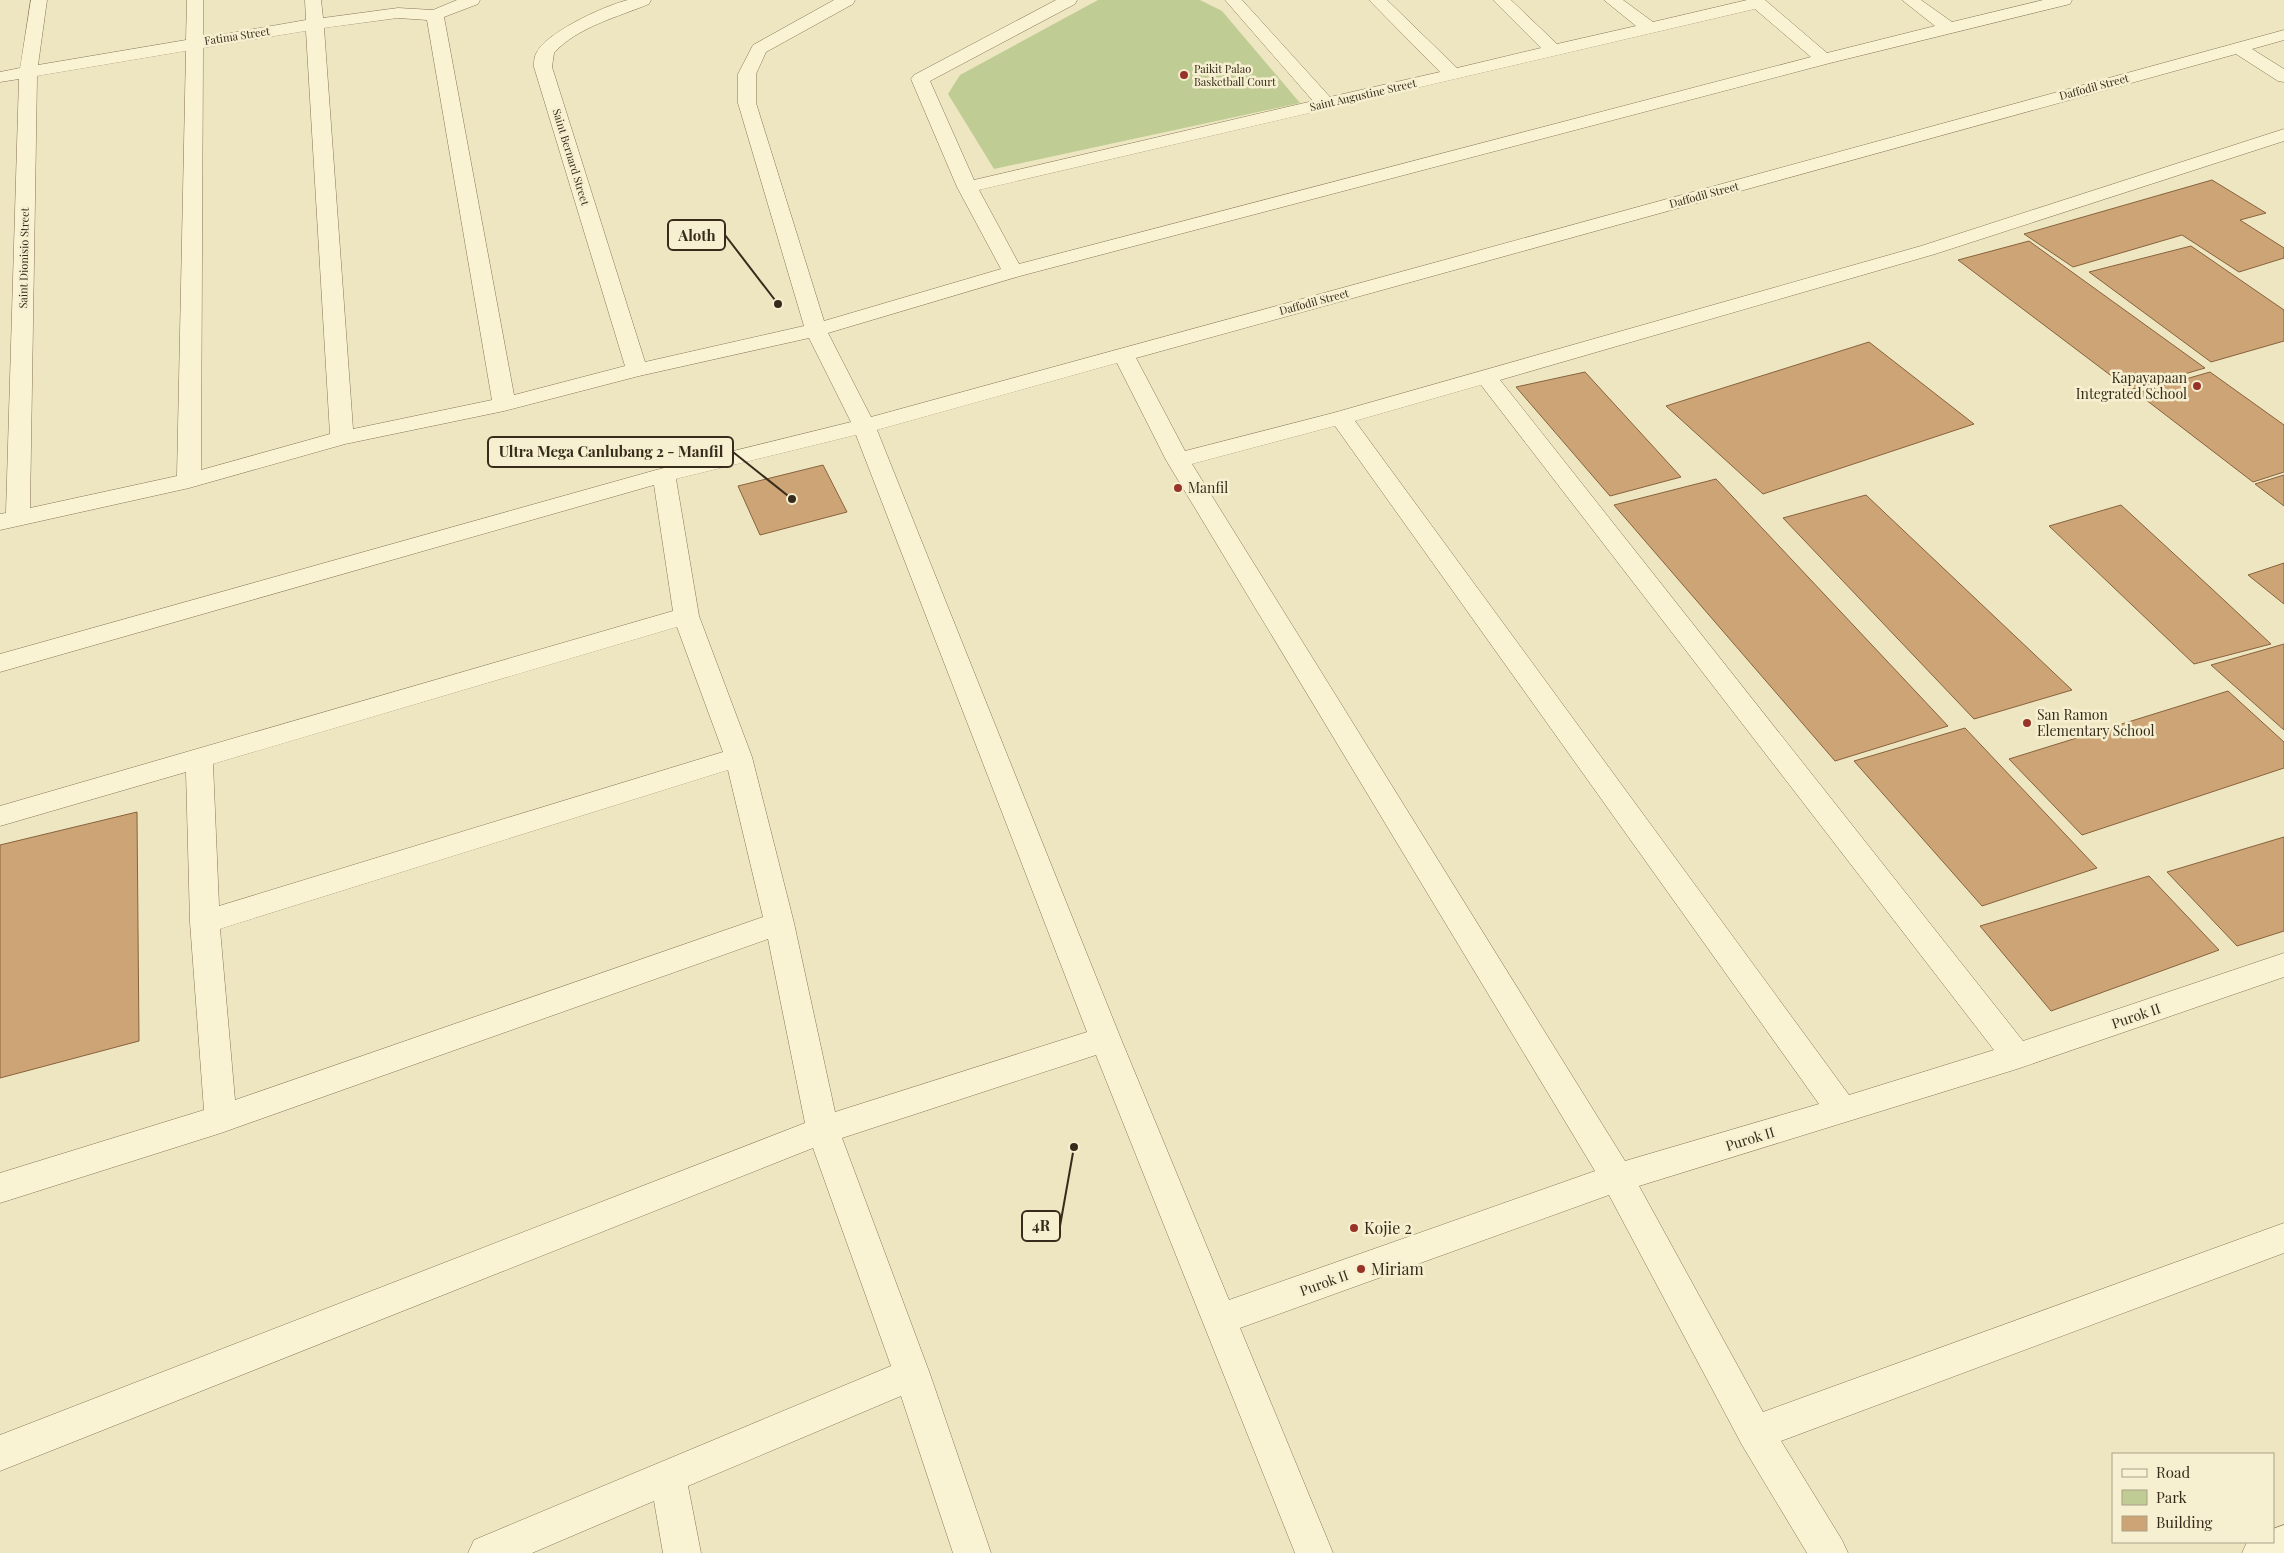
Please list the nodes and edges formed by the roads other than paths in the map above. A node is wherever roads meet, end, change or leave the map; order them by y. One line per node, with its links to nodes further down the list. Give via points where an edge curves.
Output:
1 (39, 0): 26 (street, Saint Dionisio Street)
2 (195, 0): 22 (street)
3 (313, 0): 18 (street)
4 (472, 0): 17 (street, Fatima Street)
5 (643, 0): 36 (street, Saint Bernard Street, via 562,36 550,46 543,58)
6 (1070, 0): 32 (street, via 920,79)
7 (1234, 0): 30 (street)
8 (1377, 0): 27 (street)
9 (1501, 0): 24 (street)
10 (1612, 0): 19 (street)
11 (1910, 0): 20 (street)
12 (2064, 0): 15 (street)
13 (1757, 1): 19 (street, Saint Augustine Street); 25 (street)
14 (832, 2): 34 (street, via 759,49 747,74 747,103)
15 (2041, 2): 20 (street)
16 (399, 6): 17 (street, Fatima Street); 18 (street, Fatima Street)
17 (435, 16): 38 (street)
18 (315, 24): 22 (street, Fatima Street); 41 (street)
19 (1649, 28): 24 (street, Saint Augustine Street)
20 (1950, 29): 25 (street)
21 (2284, 35): 23 (street, Daffodil Street)
22 (196, 43): 26 (street, Fatima Street); 44 (street)
23 (2237, 47): 29 (street); 35 (street, Daffodil Street)
24 (1554, 51): 27 (street, Saint Augustine Street)
25 (1824, 58): 33 (street)
26 (28, 73): 28 (street, Fatima Street); 45 (street, Saint Dionisio Street)
27 (1453, 74): 30 (street, Saint Augustine Street)
28 (0, 77)
29 (2284, 77)
30 (1326, 104): 32 (street, Saint Augustine Street)
31 (2284, 135): 37 (street, via 1928,250)
32 (967, 187): 33 (street)
33 (1013, 272): 34 (street)
34 (816, 330): 36 (street); 40 (street)
35 (1124, 355): 40 (street, Daffodil Street); 42 (street)
36 (637, 370): 38 (street)
37 (1486, 378): 39 (street); 55 (street)
38 (504, 404): 41 (street)
39 (1341, 418): 42 (street); 56 (street)
40 (864, 426): 43 (street, Daffodil Street); 54 (street)
41 (342, 438): 44 (street)
42 (1178, 460): 59 (street)
43 (664, 475): 46 (street); 47 (street, Daffodil Street)
44 (189, 481): 45 (street)
45 (9, 519)
46 (686, 616): 48 (street); 49 (street)
47 (0, 663)
48 (738, 757): 51 (street); 52 (street)
49 (199, 758): 50 (street); 51 (street)
50 (0, 816)
51 (205, 922): 57 (street)
52 (779, 923): 57 (street); 58 (street)
53 (2284, 965): 55 (street, Purok II)
54 (1105, 1039): 58 (street); 62 (street)
55 (2017, 1056): 56 (street, Purok II)
56 (1842, 1111): 59 (street, Purok II)
57 (221, 1119): 60 (street)
58 (823, 1130): 63 (street); 65 (street)
59 (1617, 1178): 62 (street, Purok II); 64 (street)
60 (0, 1188)
61 (2284, 1238): 64 (street)
62 (1219, 1320): 71 (street)
63 (912, 1374): 66 (street); 70 (street)
64 (1755, 1433): 72 (street)
65 (0, 1453)
66 (668, 1476): 68 (street); 69 (street)
67 (2284, 1544): 73 (street)
68 (487, 1553)
69 (682, 1553)
70 (972, 1553)
71 (1314, 1553)
72 (1829, 1553)
73 (2261, 1553)

